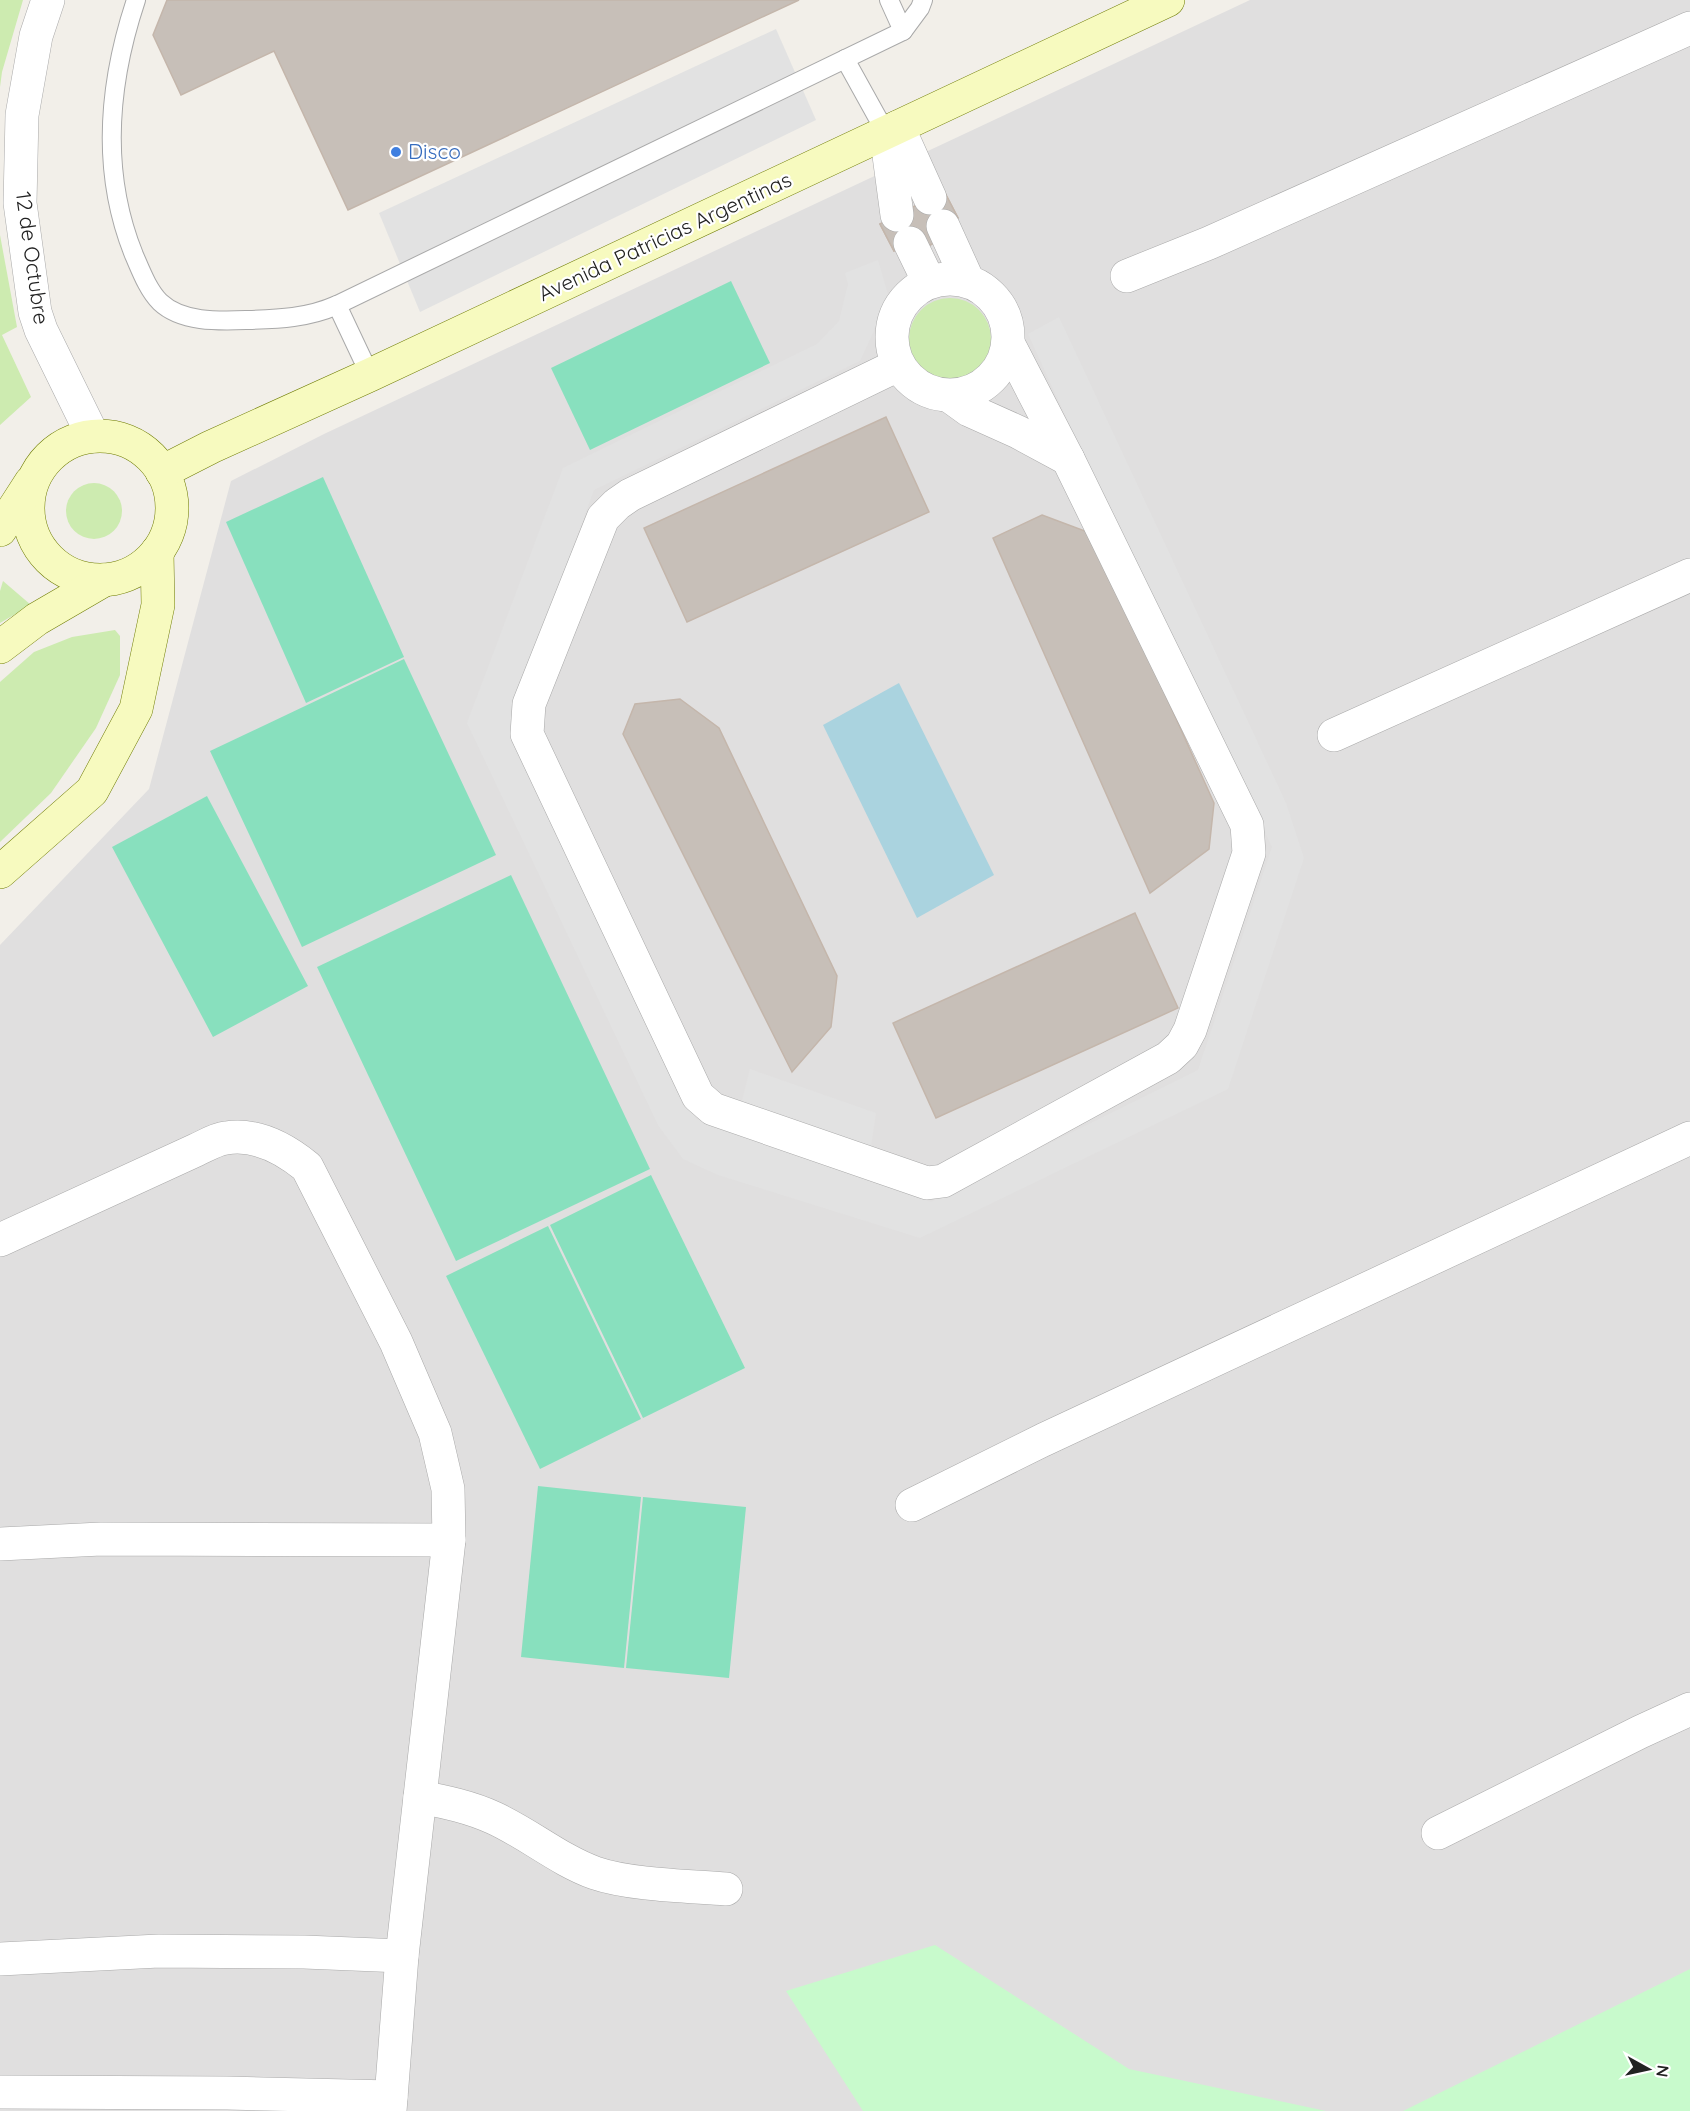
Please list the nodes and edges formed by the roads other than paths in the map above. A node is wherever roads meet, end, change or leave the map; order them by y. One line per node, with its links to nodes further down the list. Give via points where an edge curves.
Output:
1 (48, 0): 18 (street, 12 de Octubre, via 36,36 22,115 20,203 35,312)
2 (136, 0): 13 (lane, via 117,67 111,107 122,226 144,278 161,303 183,315 218,321 291,319)
3 (889, 0): 7 (lane)
4 (923, 0): 7 (lane)
5 (1168, 0): 9 (street, Avenida Patricias Argentinas)
6 (1690, 28): 10 (street)
7 (903, 31): 8 (lane)
8 (845, 58): 9 (lane); 13 (lane)
9 (892, 130): 11 (street, via 937,212); 12 (street, via 904,229); 16 (street, Avenida Patricias Argentinas)
10 (1127, 276)
11 (968, 281): 12 (street, via 948,278); 14 (street, via 986,290 999,305 1007,323)
12 (929, 282): 15 (street, via 899,308 892,326 892,346)
13 (337, 305): 16 (lane)
14 (1008, 343): 17 (street, via 995,375 983,386); 19 (street)
15 (898, 365): 17 (street, via 915,385); 19 (street, via 617,504 603,518 529,704 526,734 698,1096 713,1109 927,1183 944,1181 1168,1058 1182,1045 1249,853 1247,825)
16 (370, 375): 21 (street, Avenida Patricias Argentinas)
17 (951, 397): 19 (street, via 969,410)
18 (93, 436): 20 (street, via 73,441); 21 (street, via 133,444)
19 (1068, 459)
20 (42, 466): 22 (street); 25 (street, via 32,484 28,504 37,543 65,572 83,579)
21 (162, 472): 23 (street, via 170,492 171,513)
22 (0, 530)
23 (157, 552): 25 (street, via 124,576); 28 (street, via 158,605 136,709 92,791)
24 (1690, 575): 27 (street)
25 (104, 580): 26 (street, via 37,619)
26 (0, 647)
27 (1334, 735)
28 (0, 872)
29 (1690, 1138): 31 (street)
30 (0, 1240): 32 (street, via 226,1138 255,1138 289,1153 307,1167 396,1341 435,1433 448,1489)
31 (912, 1505)
32 (449, 1540): 33 (street, via 101,1539); 35 (street)
33 (0, 1544)
34 (1690, 1709): 36 (street)
35 (420, 1797): 37 (street, via 468,1807 496,1819 596,1873); 38 (street)
36 (1438, 1833)
37 (726, 1889)
38 (402, 1956): 39 (street, via 159,1952); 41 (street)
39 (0, 1959)
40 (0, 2092): 41 (street, via 216,2093)
41 (390, 2104)

